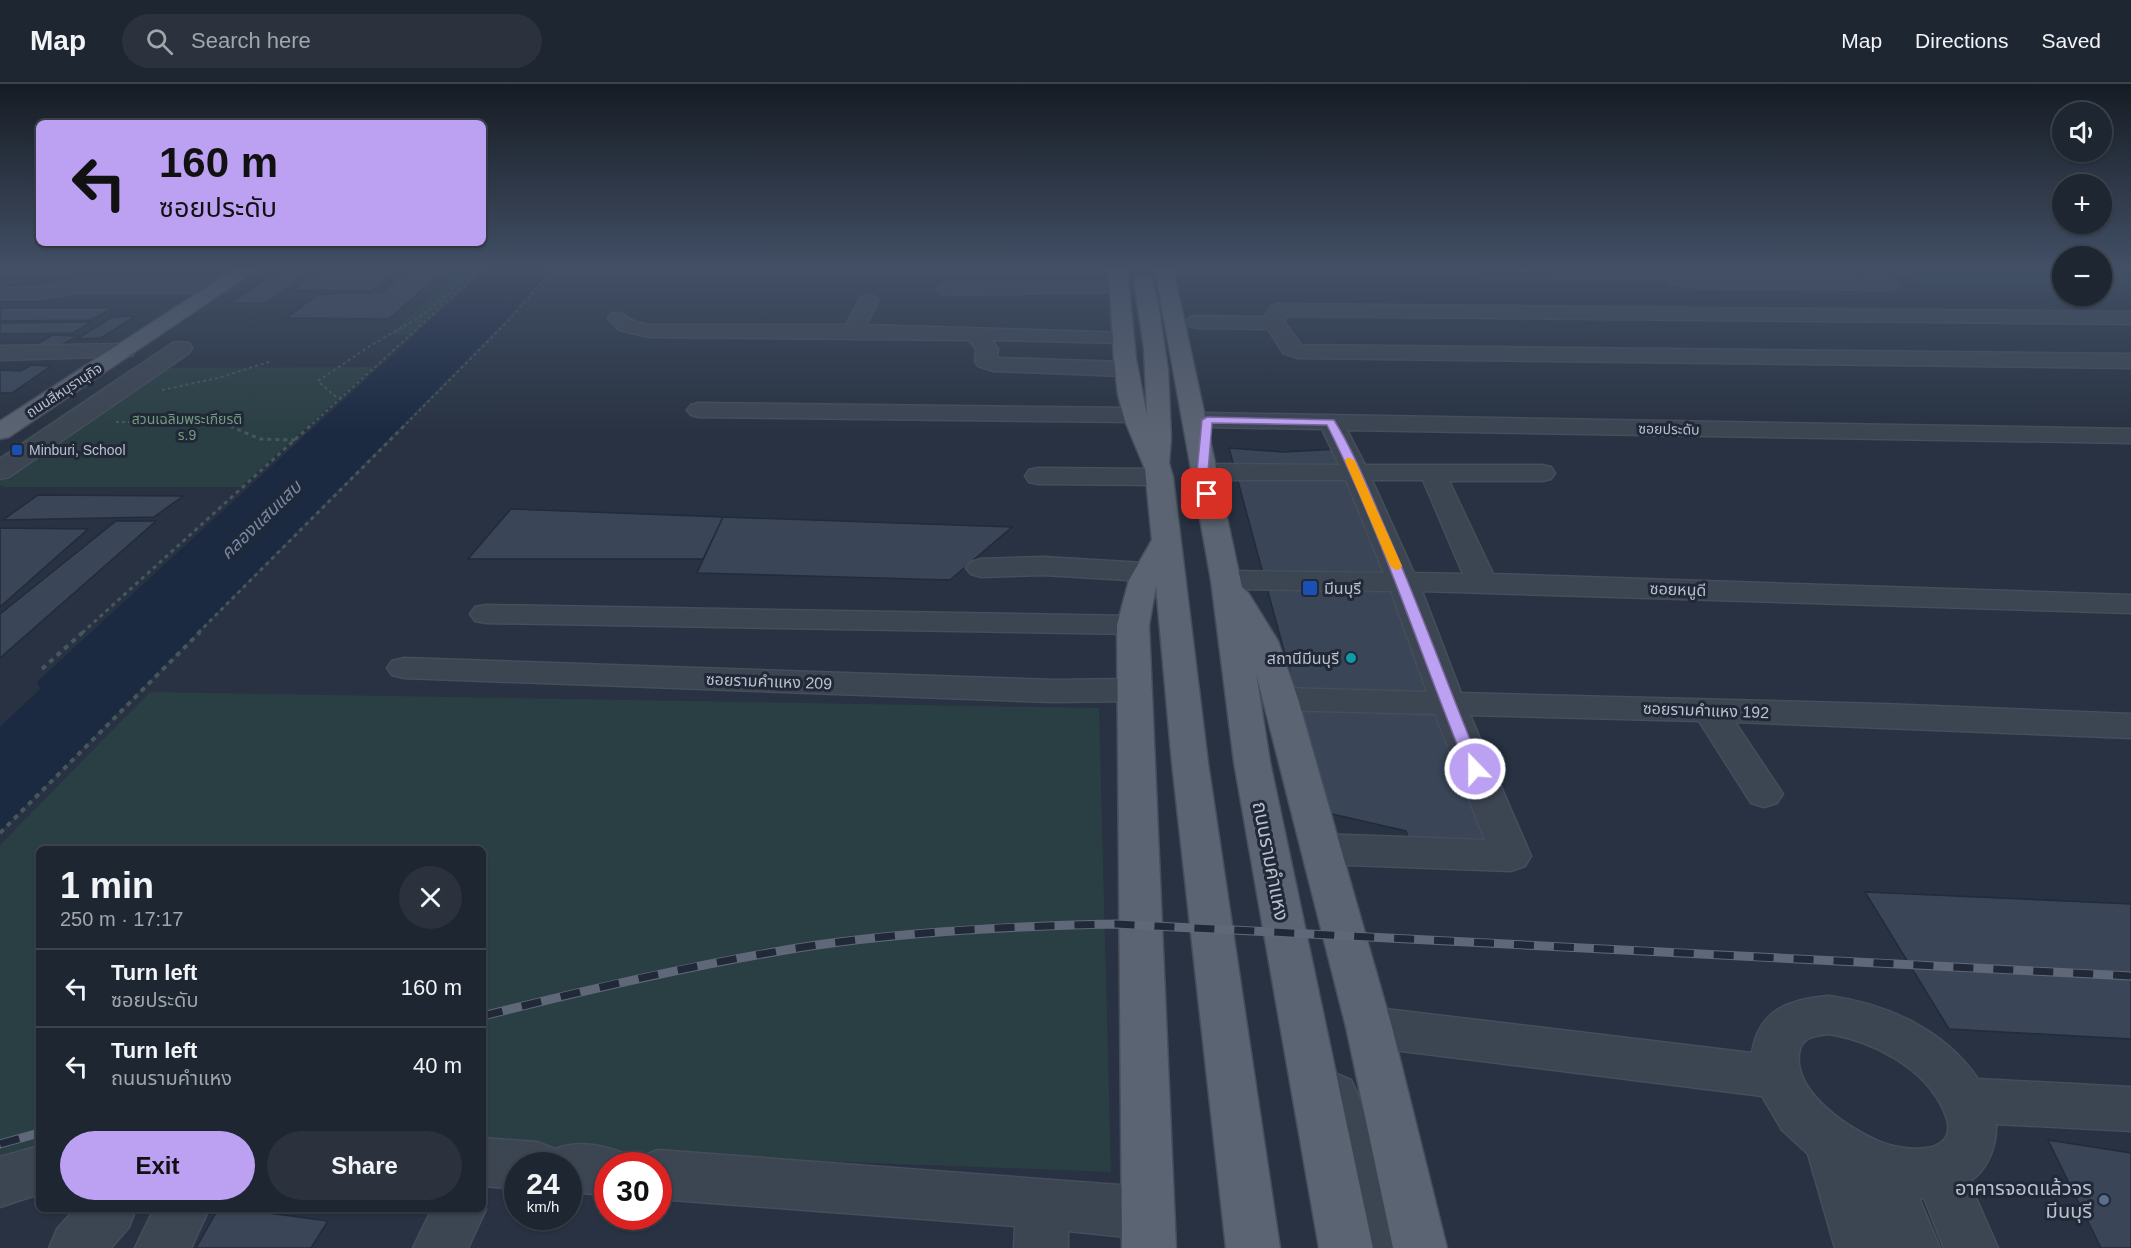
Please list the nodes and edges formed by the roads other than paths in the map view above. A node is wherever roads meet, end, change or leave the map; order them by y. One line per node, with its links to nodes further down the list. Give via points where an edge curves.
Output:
1 (165, 323): 20 (main road, ถนนสีหบุรานุกิจ)
2 (623, 323): 3 (street, via 650,331)
3 (729, 323)
4 (758, 323): 14 (street)
5 (856, 323): 14 (street)
6 (1122, 323): 16 (main road, ถนนรามคำแหง)
7 (1158, 323): 32 (main road, ถนนรามคำแหง)
8 (1165, 323): 33 (main road, ถนนรามคำแหง)
9 (1196, 323): 27 (main road, ถนนรามคำแหง, via 1208,389)
10 (1281, 323): 18 (street, via 1291,348 1298,351)
11 (1562, 323): 18 (street)
12 (1844, 323): 21 (street)
13 (2057, 323): 22 (street)
14 (852, 331): 15 (street)
15 (975, 333): 16 (street); 24 (street, via 987,349 986,361 993,364)
16 (1123, 337): 24 (main road, ถนนรามคำแหง)
17 (181, 348): 31 (street)
18 (1581, 348): 21 (street)
19 (0, 352): 20 (street)
20 (115, 356): 23 (street); 29 (main road, ถนนสีหบุรานุกิจ)
21 (1888, 358): 22 (street)
22 (2124, 361)
23 (0, 363)
24 (1125, 369): 26 (main road, ถนนรามคำแหง)
25 (699, 410): 26 (street)
26 (1135, 415): 32 (main road, ถนนรามคำแหง)
27 (1207, 420): 28 (street, ซอยประดับ); 33 (main road, ถนนรามคำแหง)
28 (1331, 422): 30 (street, ซอยประดับ); 35 (street)
29 (3, 428)
30 (2131, 436)
31 (0, 471)
32 (1159, 472): 37 (street); 38 (main road, ถนนรามคำแหง)
33 (1203, 472): 35 (street); 40 (main road, ถนนรามคำแหง)
34 (1432, 472): 35 (street); 36 (street); 42 (street)
35 (1356, 473): 41 (street)
36 (1542, 473)
37 (1038, 476)
38 (1155, 556): 39 (street); 45 (main road, via 1137,597); 75 (main road, ถนนรามคำแหง, via 1190,763)
39 (981, 568)
40 (1226, 580): 41 (street, ซอยหนูดี); 48 (main road, via 1262,641); 54 (main road, ถนนรามคำแหง, via 1251,762)
41 (1403, 582): 42 (street, ซอยหนูดี); 49 (street)
42 (1482, 583): 43 (street, ซอยหนูดี)
43 (2131, 604)
44 (486, 614): 45 (street)
45 (1133, 625): 47 (main road)
46 (404, 668): 47 (street, ซอยรามคำแหง 209, via 1052,691)
47 (1134, 690): 71 (main road)
48 (1281, 699): 49 (street, ซอยรามคำแหง 192); 53 (main road)
49 (1448, 703): 50 (street, ซอยรามคำแหง 192); 53 (street, via 1511,856)
50 (1709, 710): 51 (street, ซอยรามคำแหง 192); 52 (street)
51 (2131, 726)
52 (1764, 794)
53 (1321, 849): 55 (main road)
54 (1295, 986): 76 (main road, ถนนรามคำแหง); 77 (street)
55 (1370, 1027): 56 (street); 78 (main road)
56 (1778, 1077): 57 (street, via 1774,1047 1785,1028 1804,1018 1828,1015 1857,1019 1888,1030 1916,1047 1942,1070); 59 (street, via 1786,1097 1809,1124)
57 (1964, 1100): 58 (street); 64 (street, via 1971,1119 1972,1142 1961,1161)
58 (2131, 1110)
59 (1829, 1139): 62 (street); 79 (street)
60 (486, 1163): 61 (street)
61 (504, 1164)
62 (1881, 1167): 64 (street, via 1912,1174); 80 (street)
63 (36, 1171): 66 (street)
64 (1939, 1171): 81 (street)
65 (672, 1176): 70 (street)
66 (0, 1182)
67 (107, 1212): 72 (street)
68 (181, 1212): 73 (street)
69 (458, 1212): 74 (street)
70 (1042, 1225): 71 (street)
71 (1147, 1231)
72 (76, 1248)
73 (162, 1248)
74 (440, 1248)
75 (1253, 1248)
76 (1346, 1248)
77 (1385, 1248)
78 (1420, 1248)
79 (1862, 1248)
80 (1913, 1248)
81 (1971, 1248)

